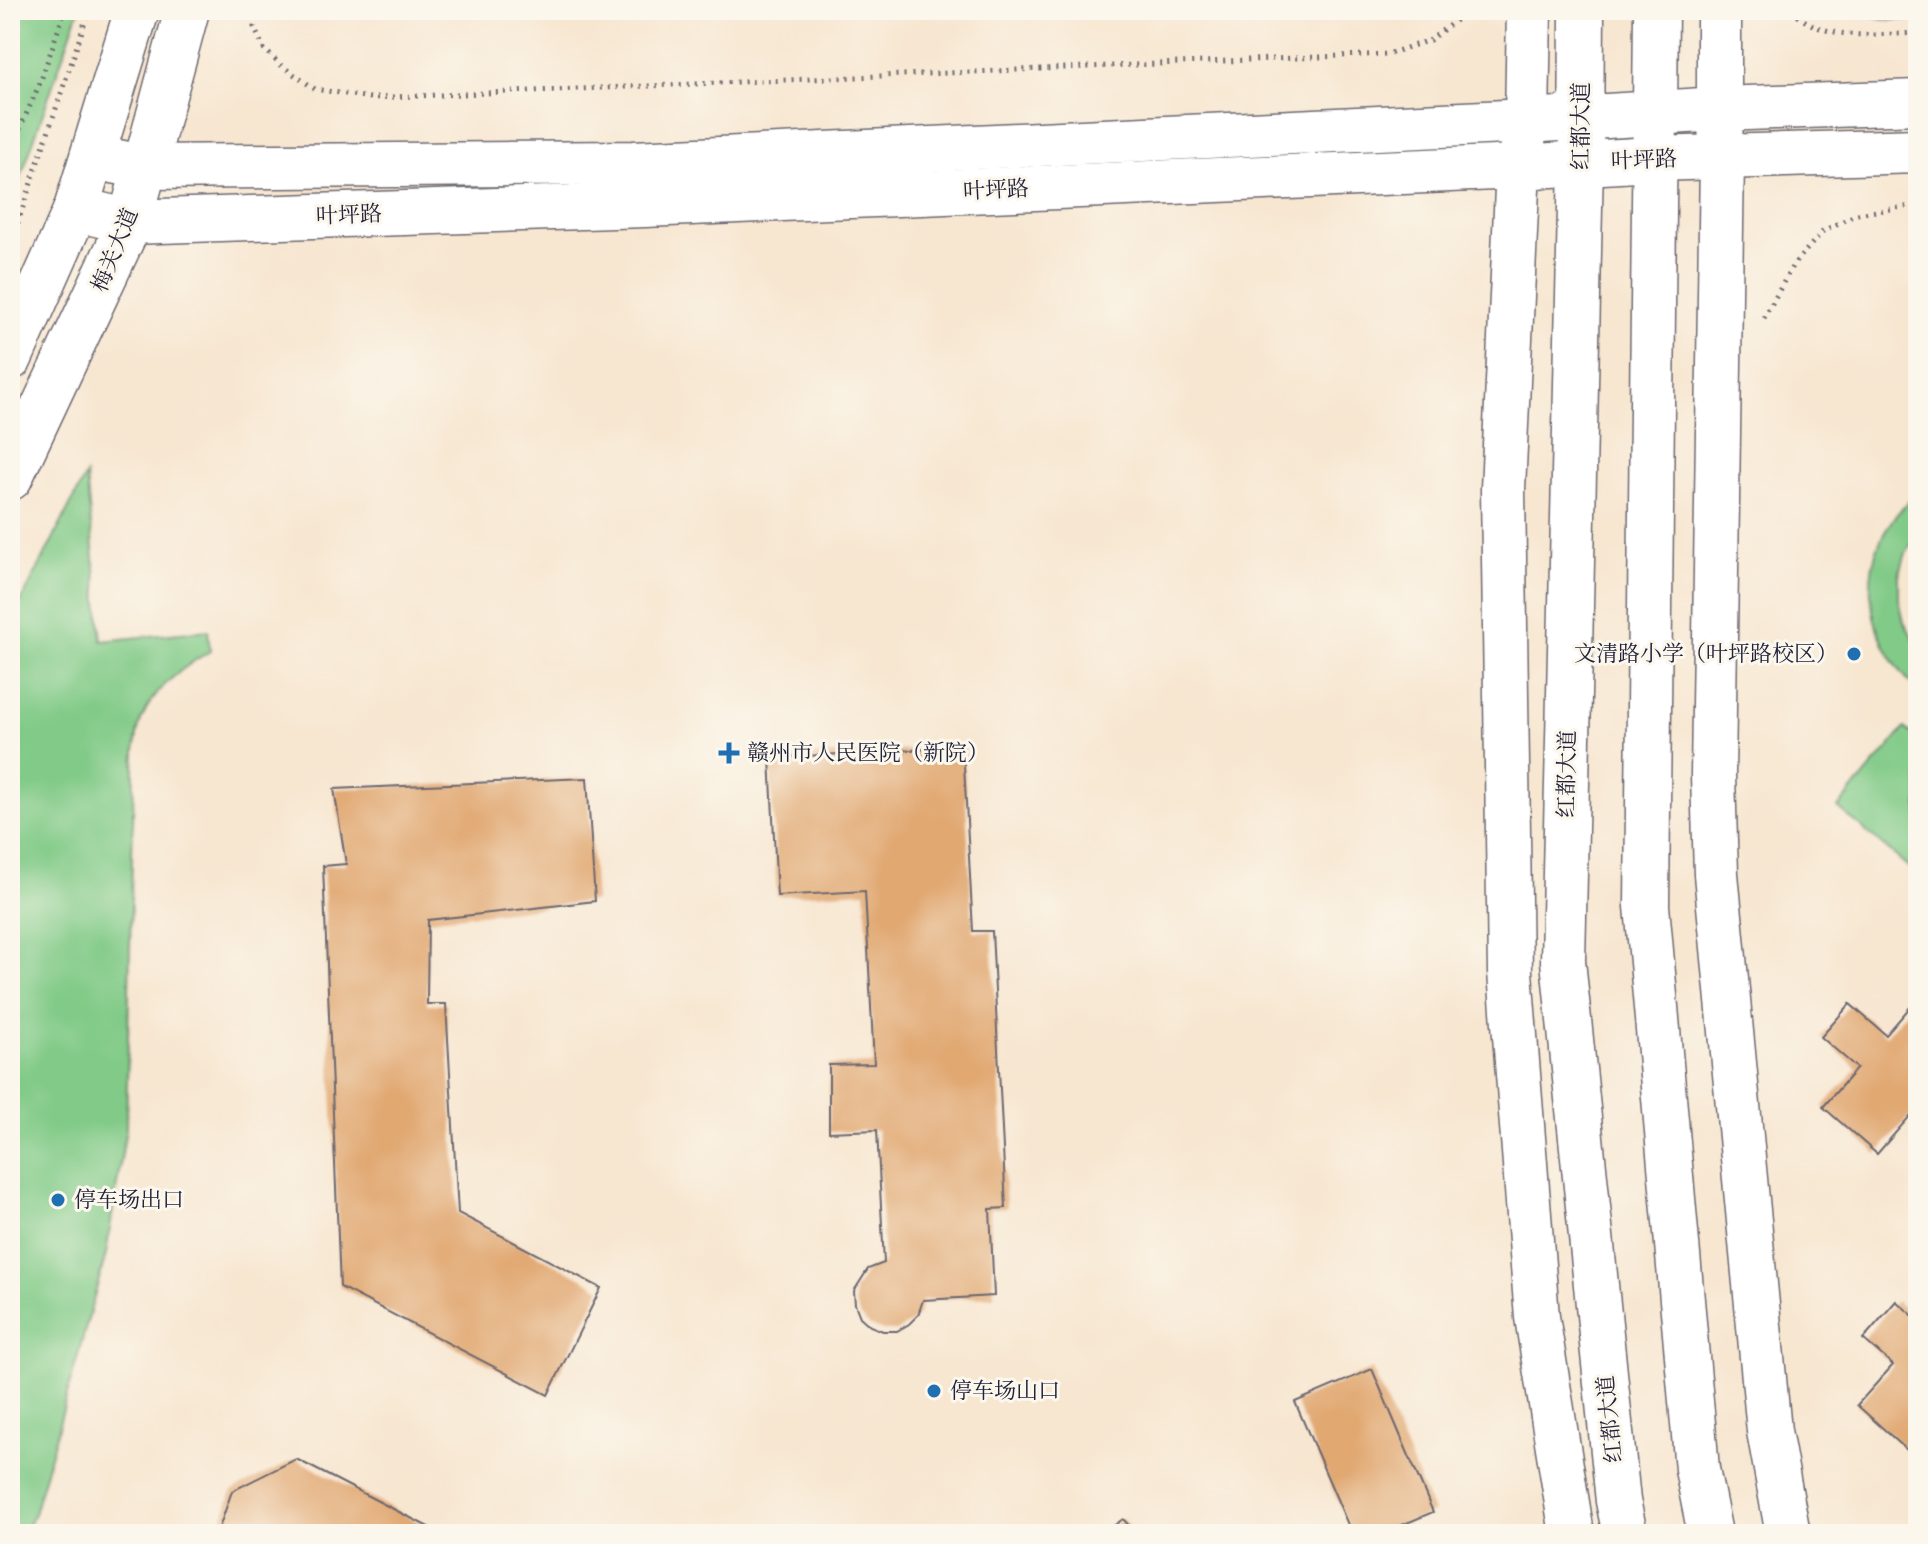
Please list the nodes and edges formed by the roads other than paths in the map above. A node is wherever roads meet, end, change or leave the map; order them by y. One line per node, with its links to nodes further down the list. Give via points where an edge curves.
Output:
1 (137, 10): 13 (street)
2 (187, 10): 17 (street, 梅关大道)
3 (1529, 10): 11 (street)
4 (1582, 10): 10 (street, 红都大道)
5 (1656, 10): 9 (street)
6 (1719, 10): 8 (street)
7 (1918, 102): 8 (street, 叶坪路)
8 (1719, 109): 9 (street, 叶坪路); 14 (street)
9 (1656, 115): 10 (street, 叶坪路); 15 (street)
10 (1581, 117): 11 (street, 叶坪路); 16 (street, 红都大道)
11 (1527, 121): 17 (street, 叶坪路, via 633,163); 18 (street)
12 (1918, 151): 14 (street, 叶坪路)
13 (93, 157): 17 (street, 叶坪路); 19 (street)
14 (1722, 158): 15 (street, 叶坪路); 26 (street, via 1716,874 1769,1431)
15 (1653, 159): 16 (street, 叶坪路); 25 (street, via 1647,906 1697,1469)
16 (1581, 163): 18 (street, 叶坪路); 24 (street, 红都大道, via 1563,961)
17 (143, 167): 20 (street, 梅关大道)
18 (1518, 167): 20 (street, 叶坪路, via 661,205); 23 (street, via 1503,489 1510,972 1537,1317)
19 (76, 209): 20 (street, 叶坪路); 21 (street)
20 (130, 222): 22 (street, 梅关大道)
21 (10, 358)
22 (10, 478)
23 (1572, 1534)
24 (1625, 1534)
25 (1710, 1534)
26 (1788, 1534)

